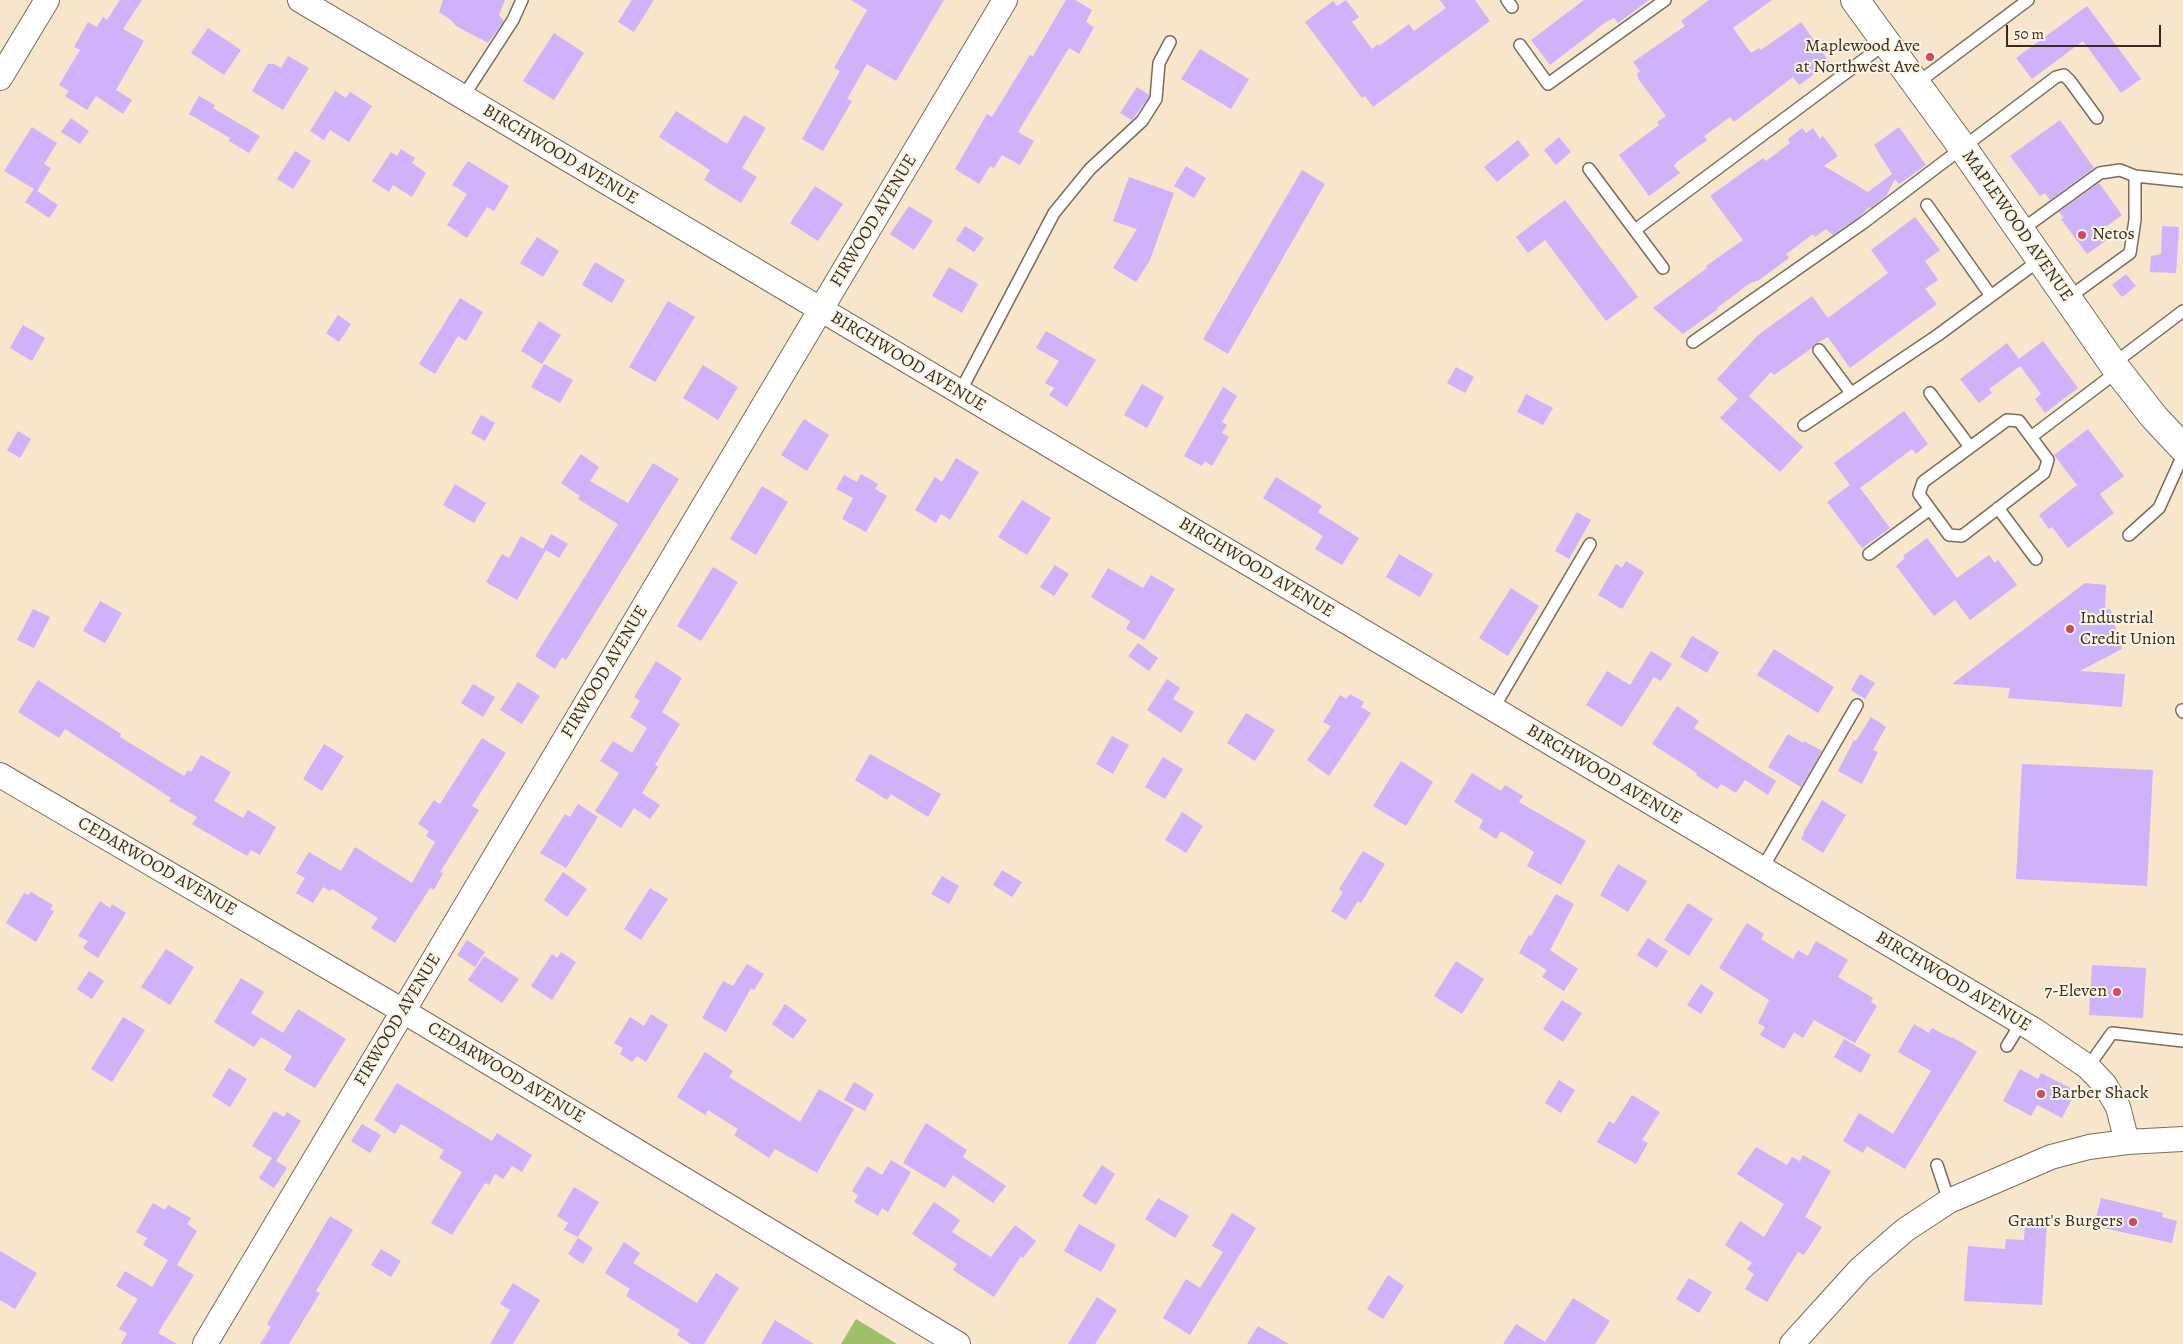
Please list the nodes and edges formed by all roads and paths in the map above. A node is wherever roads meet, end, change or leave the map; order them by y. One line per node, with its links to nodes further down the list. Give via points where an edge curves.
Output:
1 (47, 0): 11 (street)
2 (300, 0): 13 (street, BIRCHWOOD AVENUE)
3 (522, 0): 13 (lane, via 513,20)
4 (1005, 0): 26 (street, FIRWOOD AVENUE)
5 (1665, 0): 10 (lane, via 1548,84)
6 (1855, 0): 9 (street, MAPLEWOOD AVENUE)
7 (2028, 0): 12 (lane)
8 (1170, 42): 31 (lane, via 1159,63 1156,99 1142,121 1090,169 1054,213)
9 (1886, 43): 12 (street, MAPLEWOOD AVENUE); 20 (lane)
10 (1520, 45)
11 (0, 78)
12 (1916, 84): 15 (street, MAPLEWOOD AVENUE)
13 (464, 97): 26 (street, BIRCHWOOD AVENUE)
14 (2097, 118): 15 (lane, via 2064,75 2056,77)
15 (1963, 148): 21 (street, MAPLEWOOD AVENUE); 28 (lane, via 1863,223)
16 (1590, 169): 20 (lane)
17 (2135, 176): 18 (lane); 21 (lane, via 2120,170 2100,173); 25 (lane, via 2135,220 2130,253)
18 (2183, 181)
19 (1927, 205): 24 (lane)
20 (1635, 230): 23 (lane)
21 (2020, 230): 22 (street, MAPLEWOOD AVENUE)
22 (2041, 259): 24 (lane); 25 (street, MAPLEWOOD AVENUE)
23 (1663, 268)
24 (1991, 296): 32 (lane)
25 (2068, 298): 30 (street, MAPLEWOOD AVENUE)
26 (822, 310): 31 (street, BIRCHWOOD AVENUE); 49 (street, FIRWOOD AVENUE)
27 (2183, 311): 30 (lane)
28 (1693, 342)
29 (1819, 350): 32 (lane)
30 (2116, 368): 35 (lane); 37 (street, MAPLEWOOD AVENUE)
31 (960, 392): 46 (street, BIRCHWOOD AVENUE)
32 (1851, 393): 34 (lane)
33 (1930, 393): 36 (lane)
34 (1804, 424)
35 (2031, 436): 36 (lane, via 2019,421 2007,420); 39 (lane, via 2048,460 2044,473)
36 (1970, 447): 40 (lane, via 1923,482 1919,494)
37 (2183, 448)
38 (2183, 455): 41 (lane, via 2159,508)
39 (1998, 508): 40 (lane, via 1962,536 1949,535); 44 (lane)
40 (1930, 509): 43 (lane)
41 (2129, 535)
42 (1590, 544): 46 (lane)
43 (1870, 554)
44 (2036, 559)
45 (1857, 705): 48 (lane)
46 (1493, 709): 48 (street, BIRCHWOOD AVENUE)
47 (0, 776): 49 (street, CEDARWOOD AVENUE)
48 (1762, 869): 50 (street, BIRCHWOOD AVENUE)
49 (403, 1011): 58 (street, FIRWOOD AVENUE); 59 (street, CEDARWOOD AVENUE)
50 (2021, 1022): 52 (lane); 53 (street, BIRCHWOOD AVENUE)
51 (2183, 1041): 53 (lane, via 2112,1033)
52 (2007, 1046)
53 (2088, 1067): 55 (street, BIRCHWOOD AVENUE, via 2105,1084 2118,1107)
54 (2183, 1139): 55 (street)
55 (2127, 1142): 57 (street, via 2089,1147 2052,1157)
56 (1937, 1165): 57 (lane)
57 (1949, 1201): 60 (street, via 1905,1230 1860,1269)
58 (205, 1344)
59 (958, 1344)
60 (1792, 1344)

